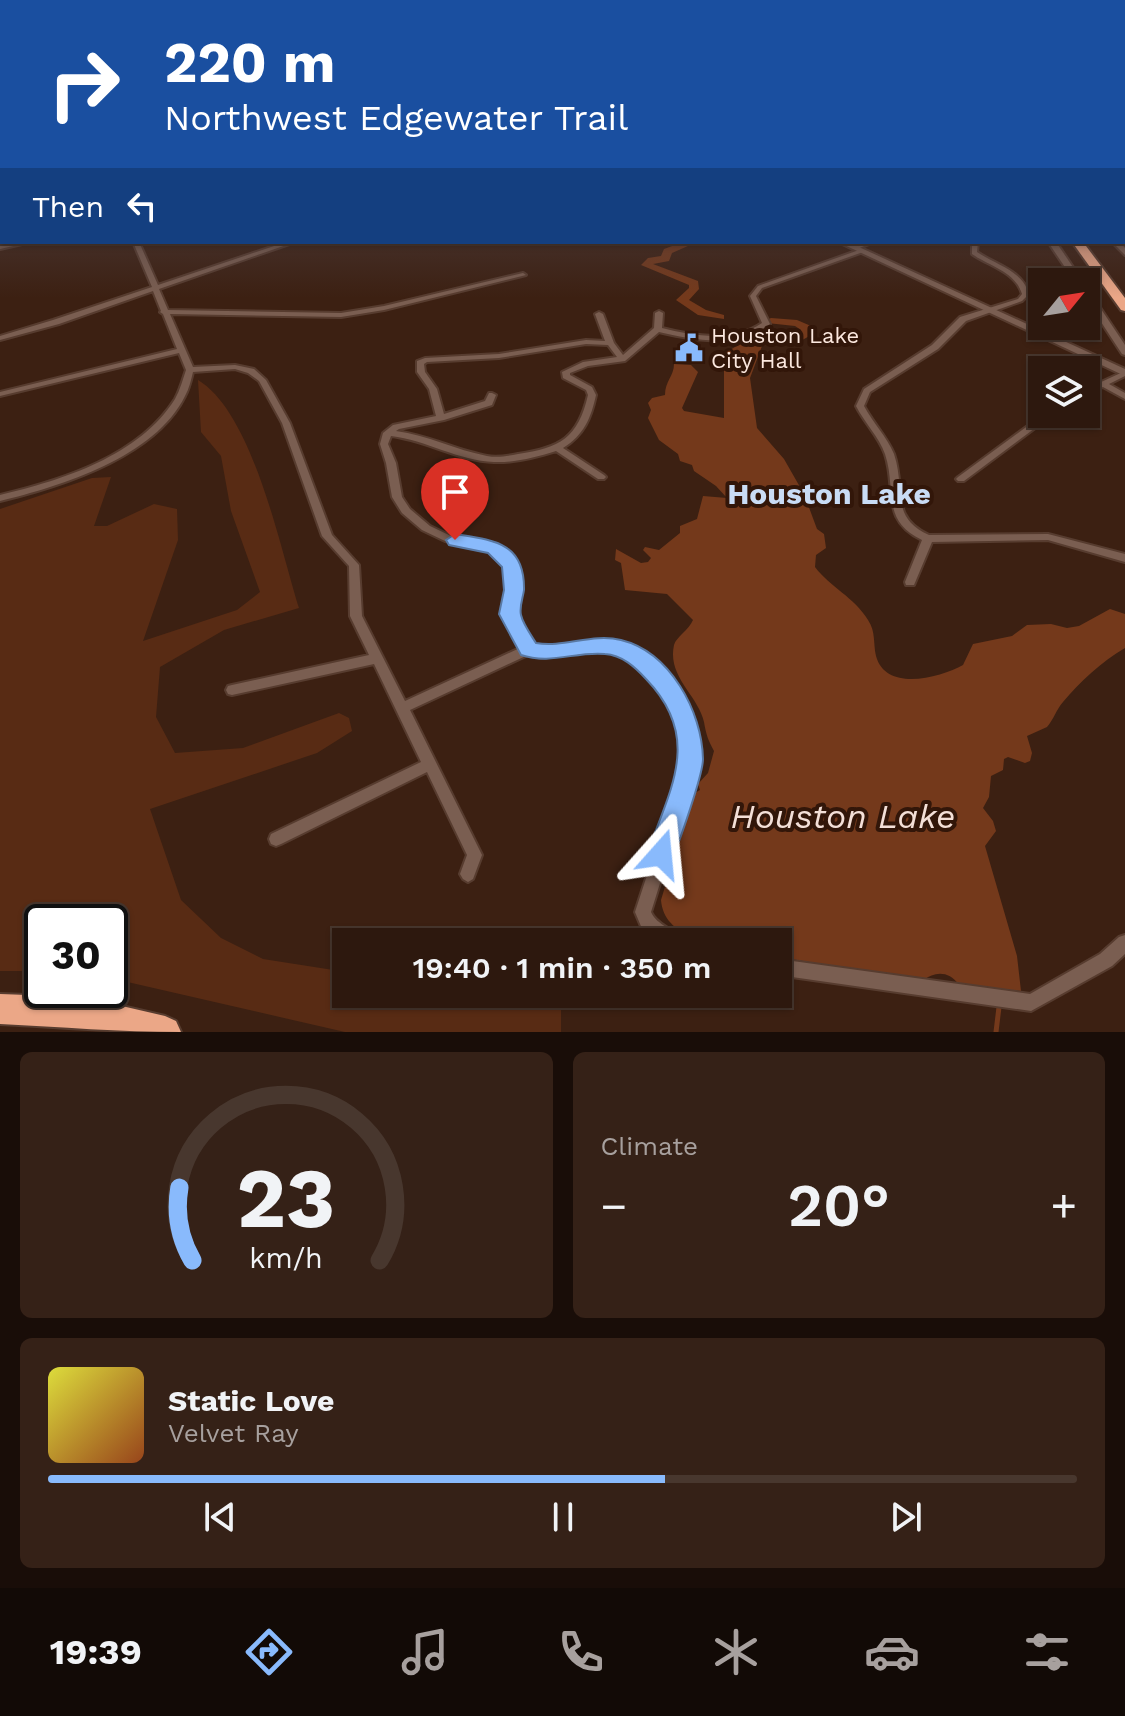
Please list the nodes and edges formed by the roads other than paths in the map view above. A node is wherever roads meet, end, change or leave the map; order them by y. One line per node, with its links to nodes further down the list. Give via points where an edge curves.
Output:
1 (137, 244): 13 (street)
2 (286, 244): 13 (street)
3 (846, 244): 9 (street)
4 (868, 244): 9 (street)
5 (975, 244): 15 (street, via 974,253 1012,275 1027,291 1020,300)
6 (1053, 244): 10 (street)
7 (1078, 244): 14 (highway)
8 (1092, 244): 12 (highway)
9 (858, 250): 15 (street); 20 (street, via 760,287 753,296 766,321 757,331 688,337)
10 (1070, 268)
11 (523, 275): 16 (street, via 341,315)
12 (1125, 287)
13 (156, 289): 16 (street); 21 (street)
14 (1125, 307)
15 (987, 310): 27 (street); 40 (street, via 963,319 935,347 867,391 860,406 890,456 898,516 917,536)
16 (164, 312): 23 (street)
17 (659, 313): 20 (street)
18 (599, 314): 22 (street)
19 (1100, 314): 24 (street)
20 (658, 329): 25 (street)
21 (0, 338)
22 (610, 343): 25 (street); 33 (street, via 425,360 421,372 433,389)
23 (181, 350): 26 (street); 30 (street)
24 (1125, 352)
25 (622, 359): 36 (street, via 566,372 592,395 570,443)
26 (190, 370): 39 (street, via 179,402 138,442 80,473); 44 (street, via 235,367 262,380 286,423 327,536 354,565 356,616)
27 (1125, 373): 28 (street)
28 (1105, 385): 29 (street); 32 (street)
29 (1100, 387)
30 (0, 394)
31 (492, 395): 33 (street, via 489,403)
32 (1125, 397)
33 (441, 418): 35 (street)
34 (1031, 428): 38 (street)
35 (387, 433): 36 (street, via 424,437 493,460); 43 (street, via 384,444 397,497 406,511 449,539 494,547 512,566 510,614)
36 (559, 449): 37 (street)
37 (601, 477)
38 (961, 479)
39 (0, 498)
40 (928, 539): 41 (street, via 1048,537); 42 (street)
41 (1125, 558)
42 (910, 582)
43 (529, 649): 46 (street); 50 (street, via 541,653 604,645 624,650 672,690 687,726 691,762 645,902 645,918)
44 (377, 658): 45 (street); 46 (street)
45 (232, 690)
46 (402, 708): 47 (street)
47 (430, 764): 48 (street); 49 (street, via 475,855)
48 (276, 839)
49 (468, 874)
50 (657, 928)
51 (1125, 943): 52 (street, via 1106,960 1031,1003)
52 (792, 969)
53 (0, 1009): 54 (highway, via 83,1012)
54 (165, 1032)

